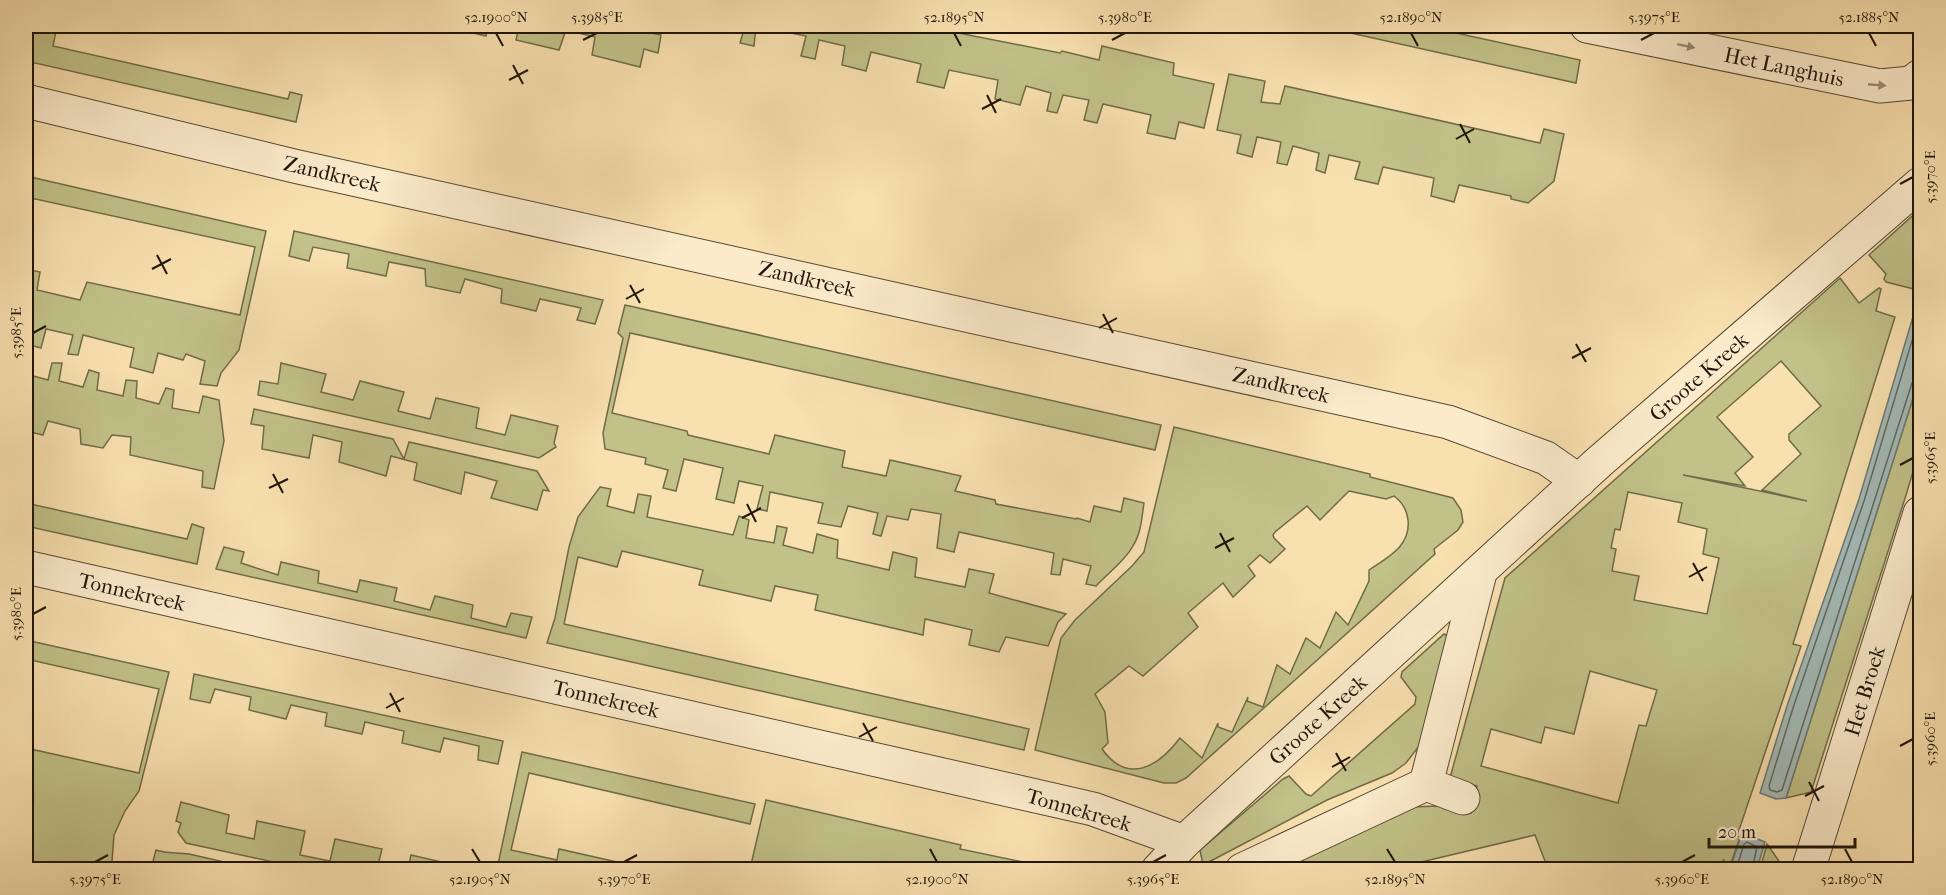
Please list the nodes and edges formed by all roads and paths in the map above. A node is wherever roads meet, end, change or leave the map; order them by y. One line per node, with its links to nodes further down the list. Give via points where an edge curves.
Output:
1 (1587, 26): 2 (street, Het Langhuis, one-way to 2, via 1880,86)
2 (1917, 86)
3 (26, 101): 5 (street, Zandkreek, via 294,166 1448,422 1546,458)
4 (1920, 184): 5 (street, Groote Kreek)
5 (1579, 481): 8 (street, Groote Kreek)
6 (1920, 513): 14 (street, Het Broek)
7 (26, 567): 11 (street, Tonnekreek, via 1093,809)
8 (1480, 573): 9 (street); 11 (street, Groote Kreek)
9 (1426, 784): 10 (street); 13 (street)
10 (1463, 798)
11 (1184, 842): 12 (street, Groote Kreek)
12 (1158, 870)
13 (1242, 870)
14 (1808, 870)

